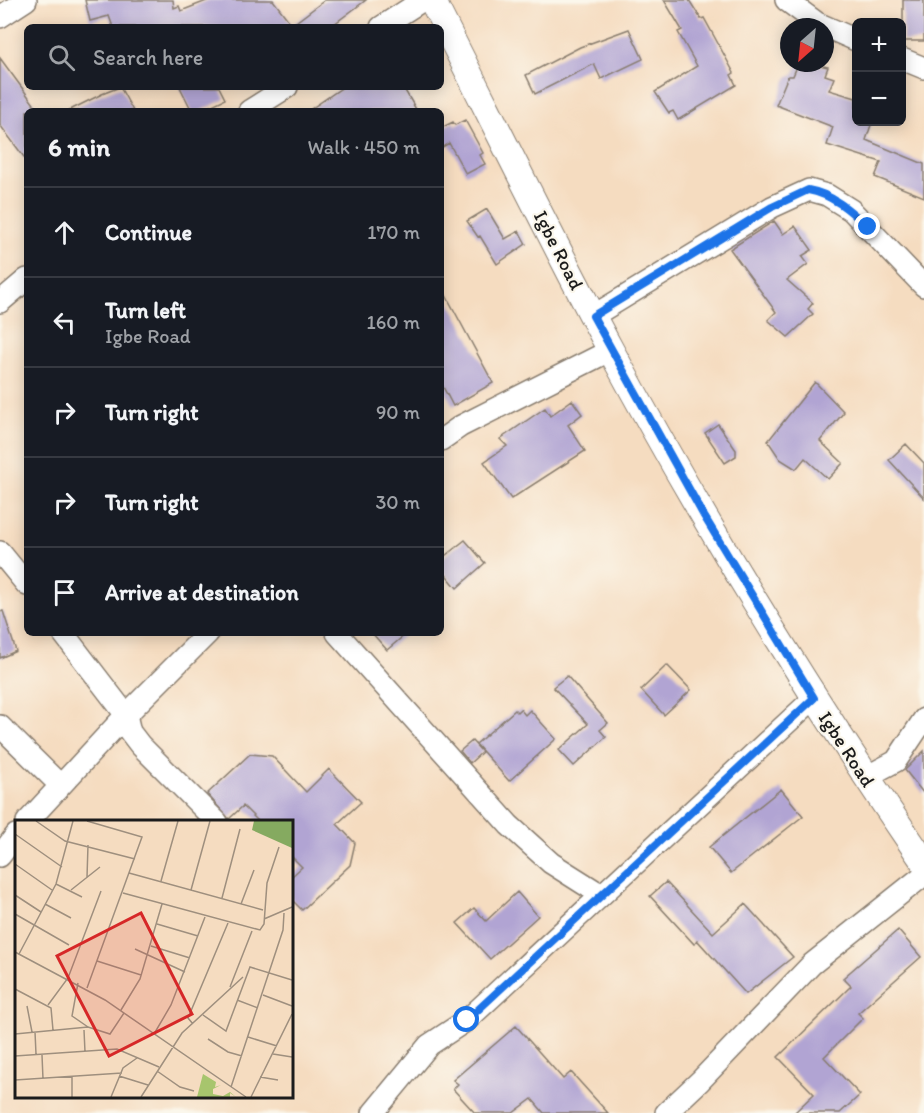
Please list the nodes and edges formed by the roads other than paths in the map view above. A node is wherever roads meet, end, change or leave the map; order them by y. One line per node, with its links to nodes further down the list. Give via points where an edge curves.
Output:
1 (26, 0): 5 (street)
2 (423, 0): 6 (street)
3 (432, 0): 15 (street, Igbe Road)
4 (786, 0): 7 (street, via 817,23)
5 (0, 17)
6 (386, 24)
7 (852, 38)
8 (906, 61): 9 (street)
9 (924, 68)
10 (282, 90): 11 (street)
11 (254, 108)
12 (24, 282): 14 (street)
13 (924, 286): 15 (street, via 851,210 827,195 808,190 772,207)
14 (0, 302)
15 (593, 316): 16 (street, Igbe Road)
16 (610, 350): 17 (street); 23 (street, Igbe Road)
17 (444, 438)
18 (0, 552): 19 (street)
19 (24, 581)
20 (65, 636): 24 (street)
21 (205, 636): 24 (street)
22 (340, 636): 35 (street, via 509,825 551,863)
23 (814, 698): 27 (street, Igbe Road); 35 (street)
24 (126, 715): 28 (street); 30 (street, via 130,732 140,745)
25 (924, 719): 27 (street, via 896,761)
26 (0, 726): 28 (street)
27 (866, 777): 33 (street, Igbe Road)
28 (60, 785): 29 (street)
29 (29, 820)
30 (216, 820)
31 (15, 836): 32 (street)
32 (0, 856)
33 (924, 862)
34 (924, 875): 37 (street, via 812,964)
35 (600, 894): 36 (street, via 467,1020 429,1045)
36 (374, 1113)
37 (666, 1113)

